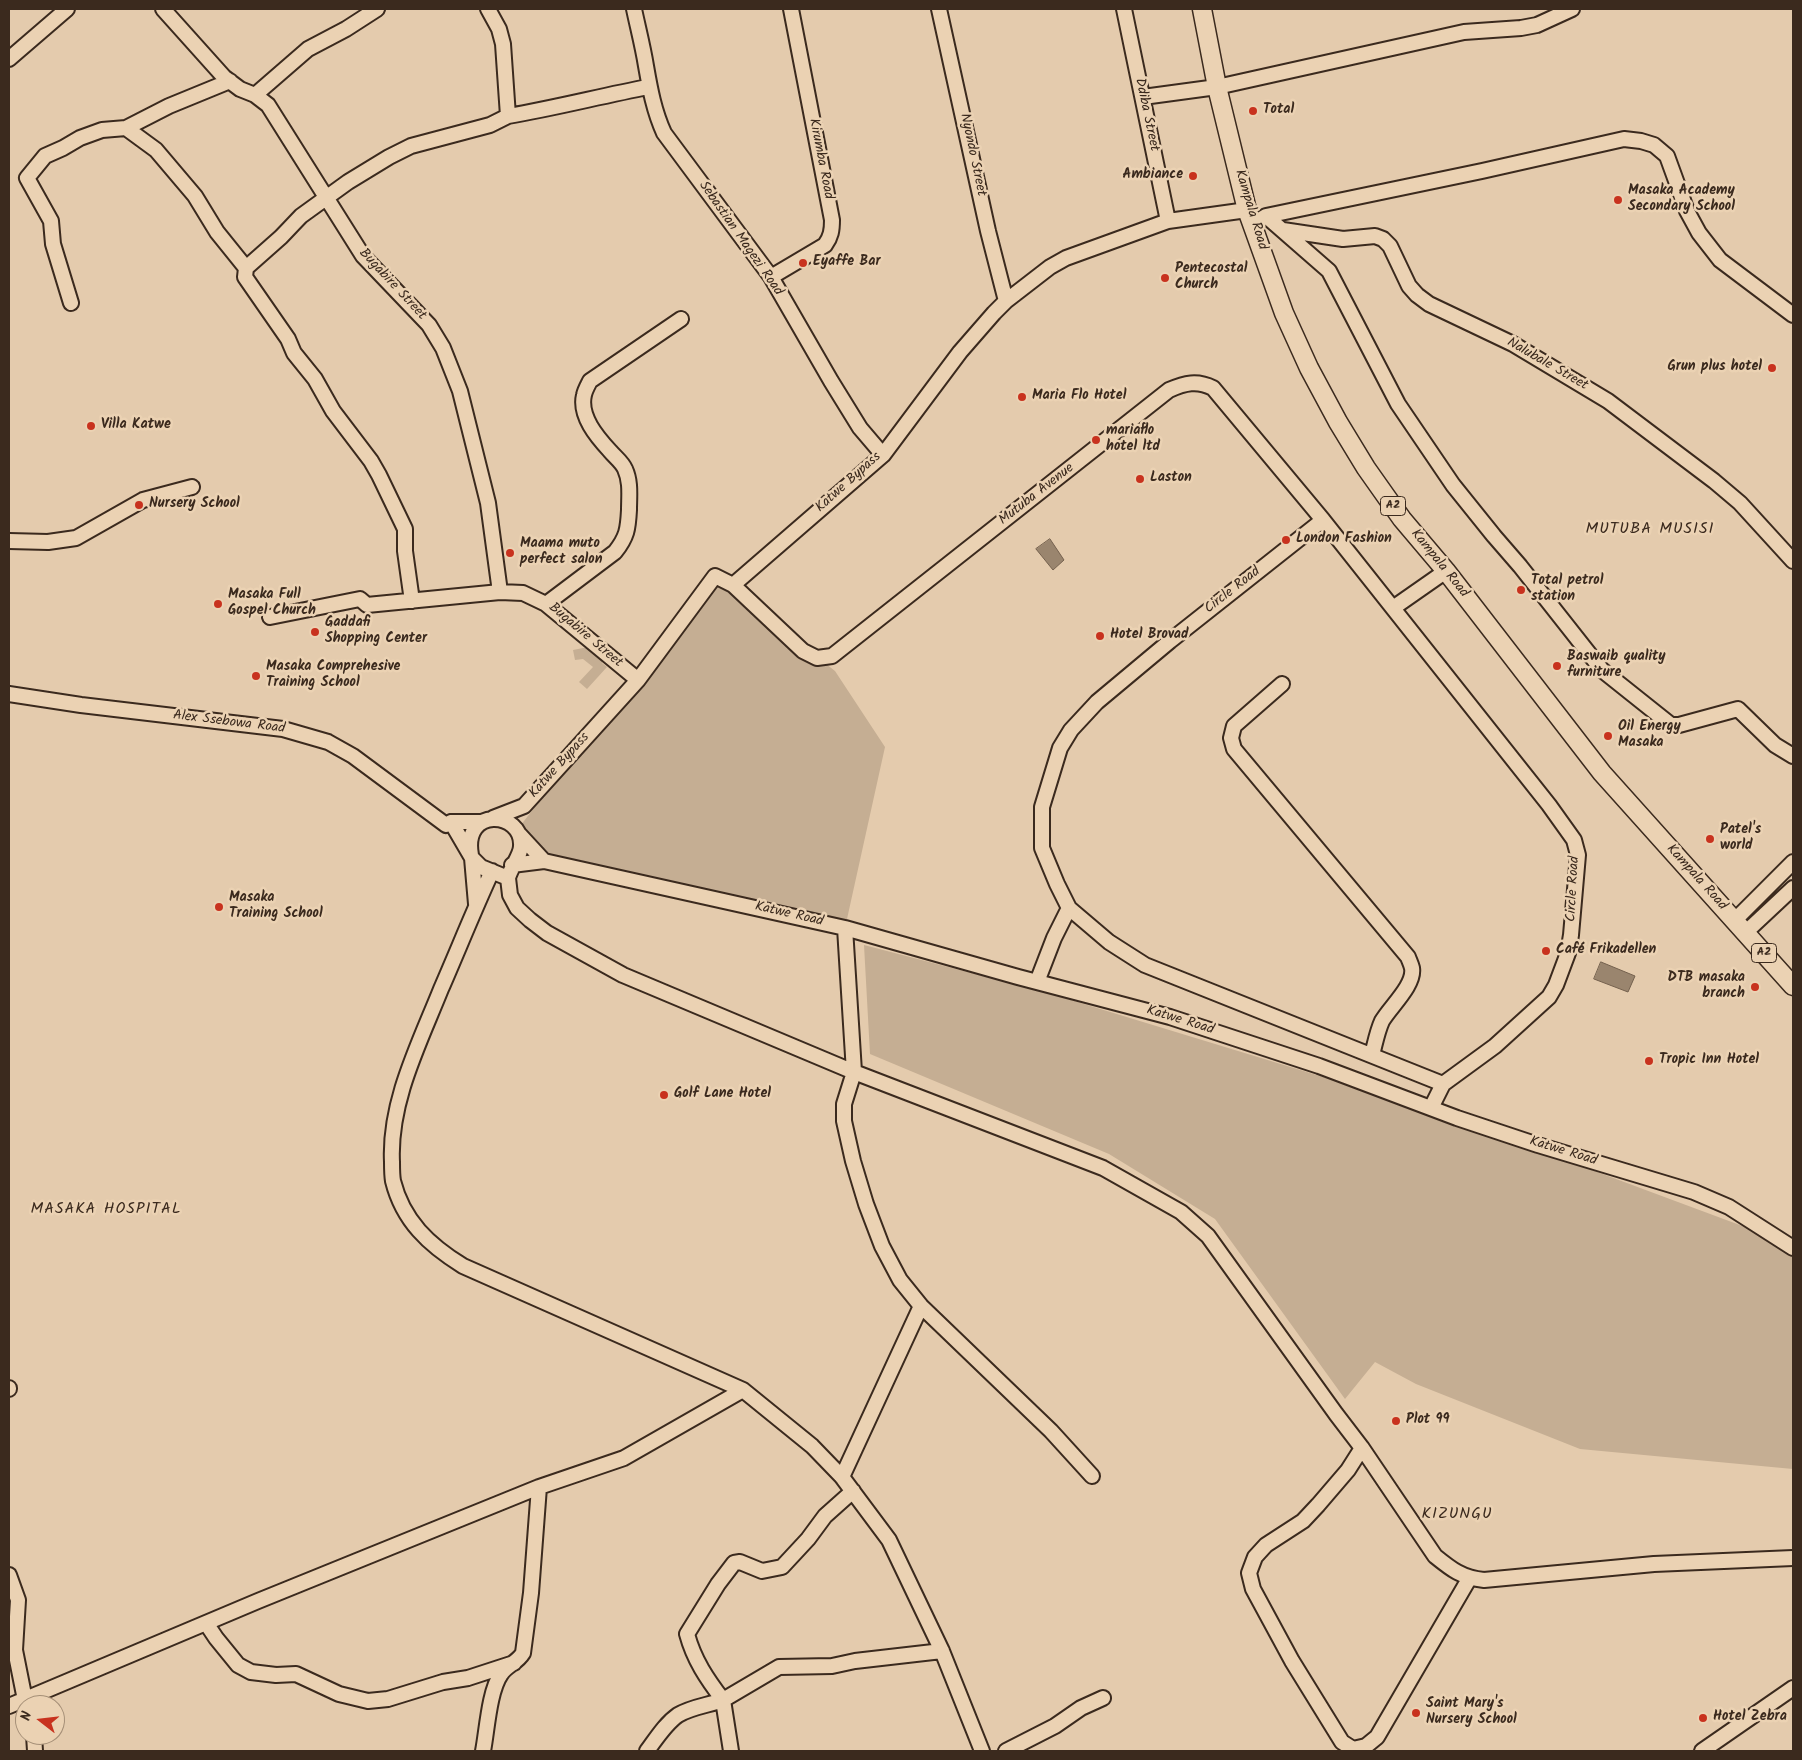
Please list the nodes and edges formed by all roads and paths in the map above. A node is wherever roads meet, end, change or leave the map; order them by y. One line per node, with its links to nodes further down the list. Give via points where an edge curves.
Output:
1 (67, 9): 11 (street)
2 (163, 9): 12 (street, Bugabire Street)
3 (376, 9): 15 (street, via 308,49)
4 (488, 9): 17 (street, via 499,29 502,44)
5 (634, 9): 13 (street, Sebastian Magezi Road)
6 (791, 9): 26 (street, Kirumba Road, via 832,230 825,245)
7 (940, 9): 27 (street, Nyondo Street)
8 (1124, 9): 16 (street, Ddiba Street)
9 (1202, 9): 14 (main road, Kampala Road / A2)
10 (1572, 9): 14 (street, via 1537,25 1464,32)
11 (9, 58)
12 (230, 82): 15 (street, Bugabire Street); 18 (street, via 169,106)
13 (648, 87): 17 (street); 26 (street, Sebastian Magezi Road, via 664,133)
14 (1217, 87): 16 (street); 22 (main road, Kampala Road / A2)
15 (255, 95): 20 (street, Bugabire Street, via 268,105)
16 (1143, 97): 23 (street, Ddiba Street)
17 (508, 116): 19 (street, via 411,146)
18 (126, 128): 25 (street, via 156,150 195,196 217,232); 28 (street, via 102,130 80,138 45,156 27,178 51,221 53,244)
19 (340, 188): 20 (street); 21 (street)
20 (326, 198): 21 (street, Bugabire Street); 25 (street, via 301,216)
21 (335, 212): 38 (street, Bugabire Street, via 363,256 429,325 443,348 460,390 488,503)
22 (1255, 217): 23 (street, Katwe Bypass); 24 (street); 29 (street, Katwe Bypass, via 1624,139 1641,141 1654,145 1667,156 1686,211 1720,260); 36 (main road, Kampala Road / A2, via 1284,312 1338,422 1402,519)
23 (1168, 221): 27 (street, Katwe Bypass, via 1066,258)
24 (1283, 230): 35 (street, Nalubale Street, via 1343,239 1375,236 1383,239 1417,295 1429,304 1513,344 1608,401 1740,503); 46 (street, via 1329,271 1398,404 1437,461 1602,670 1671,725 1679,726 1738,708 1775,745)
25 (246, 268): 39 (street, via 245,277 379,475 405,529)
26 (771, 277): 31 (street, Sebastian Magezi Road, via 840,397)
27 (1006, 301): 31 (street, Katwe Bypass, via 960,352)
28 (71, 304)
29 (1793, 315)
30 (681, 319): 40 (street, via 590,381 583,405 591,428 624,466 628,476 628,531 615,552)
31 (883, 455): 37 (street, Katwe Bypass)
32 (192, 486): 34 (street, via 143,500 76,538)
33 (1323, 520): 37 (street, Mutuba Avenue, via 1213,388 1203,383 1182,384 1169,390 832,656 817,658 803,651); 41 (street, Circle Road); 58 (street, Circle Road, via 1170,641 1097,702 1071,730 1060,748 1042,807 1042,848)
34 (9, 542)
35 (1793, 561)
36 (1446, 571): 41 (street); 59 (main road, Kampala Road / A2, via 1602,773)
37 (733, 585): 43 (street, Katwe Bypass, via 715,576)
38 (500, 592): 39 (street, Bugabire Street); 40 (street, Bugabire Street, via 523,593)
39 (412, 601): 42 (street, Bugabire Street, via 368,605 360,598)
40 (546, 604): 43 (street, Bugabire Street)
41 (1393, 608): 65 (street, Circle Road, via 1549,805 1574,840 1578,855 1572,935 1568,954 1549,997 1495,1046)
42 (270, 617)
43 (638, 680): 47 (street, Katwe Bypass)
44 (1282, 684): 63 (street, via 1234,726 1231,738 1234,749 1408,957 1412,978 1380,1025)
45 (9, 694): 49 (street, Alex Ssebowa Road, via 283,729 328,742 353,756 446,825)
46 (1793, 756)
47 (524, 806): 48 (street, Katwe Bypass); 50 (street, Katwe Bypass)
48 (487, 820): 49 (street); 50 (street, via 507,821); 51 (street, via 473,831 469,843)
49 (451, 822): 51 (street)
50 (518, 832): 52 (street); 55 (street, via 522,845)
51 (472, 856): 54 (street, via 481,867); 57 (street)
52 (544, 861): 55 (street, Katwe Road); 60 (street, Katwe Road)
53 (1793, 862): 59 (street)
54 (492, 871): 55 (street); 57 (street)
55 (510, 871): 64 (street, via 510,895 517,908 547,934 576,951 623,976)
56 (1793, 888): 59 (street)
57 (476, 905): 69 (street, via 400,1096 391,1142 392,1180 402,1208 427,1240 463,1266)
58 (1069, 908): 61 (street); 63 (street, Circle Road, via 1109,942 1145,965)
59 (1740, 927): 62 (main road, A2)
60 (845, 928): 61 (street, Katwe Road); 64 (street)
61 (1037, 982): 66 (street, Katwe Road, via 1170,1017 1319,1066)
62 (1793, 986)
63 (1372, 1055): 65 (street, Circle Road)
64 (854, 1072): 68 (street, via 844,1104 844,1121 853,1161 882,1246 900,1280); 70 (street, via 1103,1168 1181,1212 1208,1236)
65 (1443, 1084): 66 (street, Circle Road)
66 (1431, 1108): 67 (street, Katwe Road, via 1538,1145 1694,1192 1729,1207)
67 (1793, 1248)
68 (921, 1306): 71 (street); 72 (street)
69 (743, 1390): 72 (street, via 812,1446); 73 (street, via 624,1458)
70 (1362, 1448): 77 (street, via 1435,1556); 86 (street, via 1348,1470 1303,1521 1266,1545 1254,1558 1250,1573 1253,1589 1292,1661 1342,1742 1353,1749)
71 (1092, 1476)
72 (842, 1477): 74 (street)
73 (540, 1486): 78 (street); 80 (street, via 523,1653)
74 (853, 1491): 79 (street, via 889,1540); 85 (street, via 825,1516 782,1567 762,1571 740,1562 734,1563 687,1634 692,1653)
75 (1793, 1558): 77 (street, via 1654,1564)
76 (9, 1575): 82 (street, via 18,1600 15,1650)
77 (1469, 1579): 86 (street, via 1377,1736)
78 (206, 1623): 80 (street, via 238,1665 251,1672 296,1674 339,1694 368,1701 388,1699); 83 (street)
79 (942, 1651): 85 (street, via 832,1666 779,1666 732,1696); 90 (street)
80 (514, 1663): 87 (street, via 501,1673 493,1691)
81 (1793, 1688): 92 (street)
82 (24, 1695)
83 (41, 1695)
84 (1103, 1698): 91 (street)
85 (724, 1707): 88 (street, via 706,1706 678,1716); 89 (street)
86 (1365, 1749)
87 (483, 1751)
88 (647, 1751)
89 (731, 1751)
90 (982, 1751)
91 (1006, 1751)
92 (1702, 1751)

